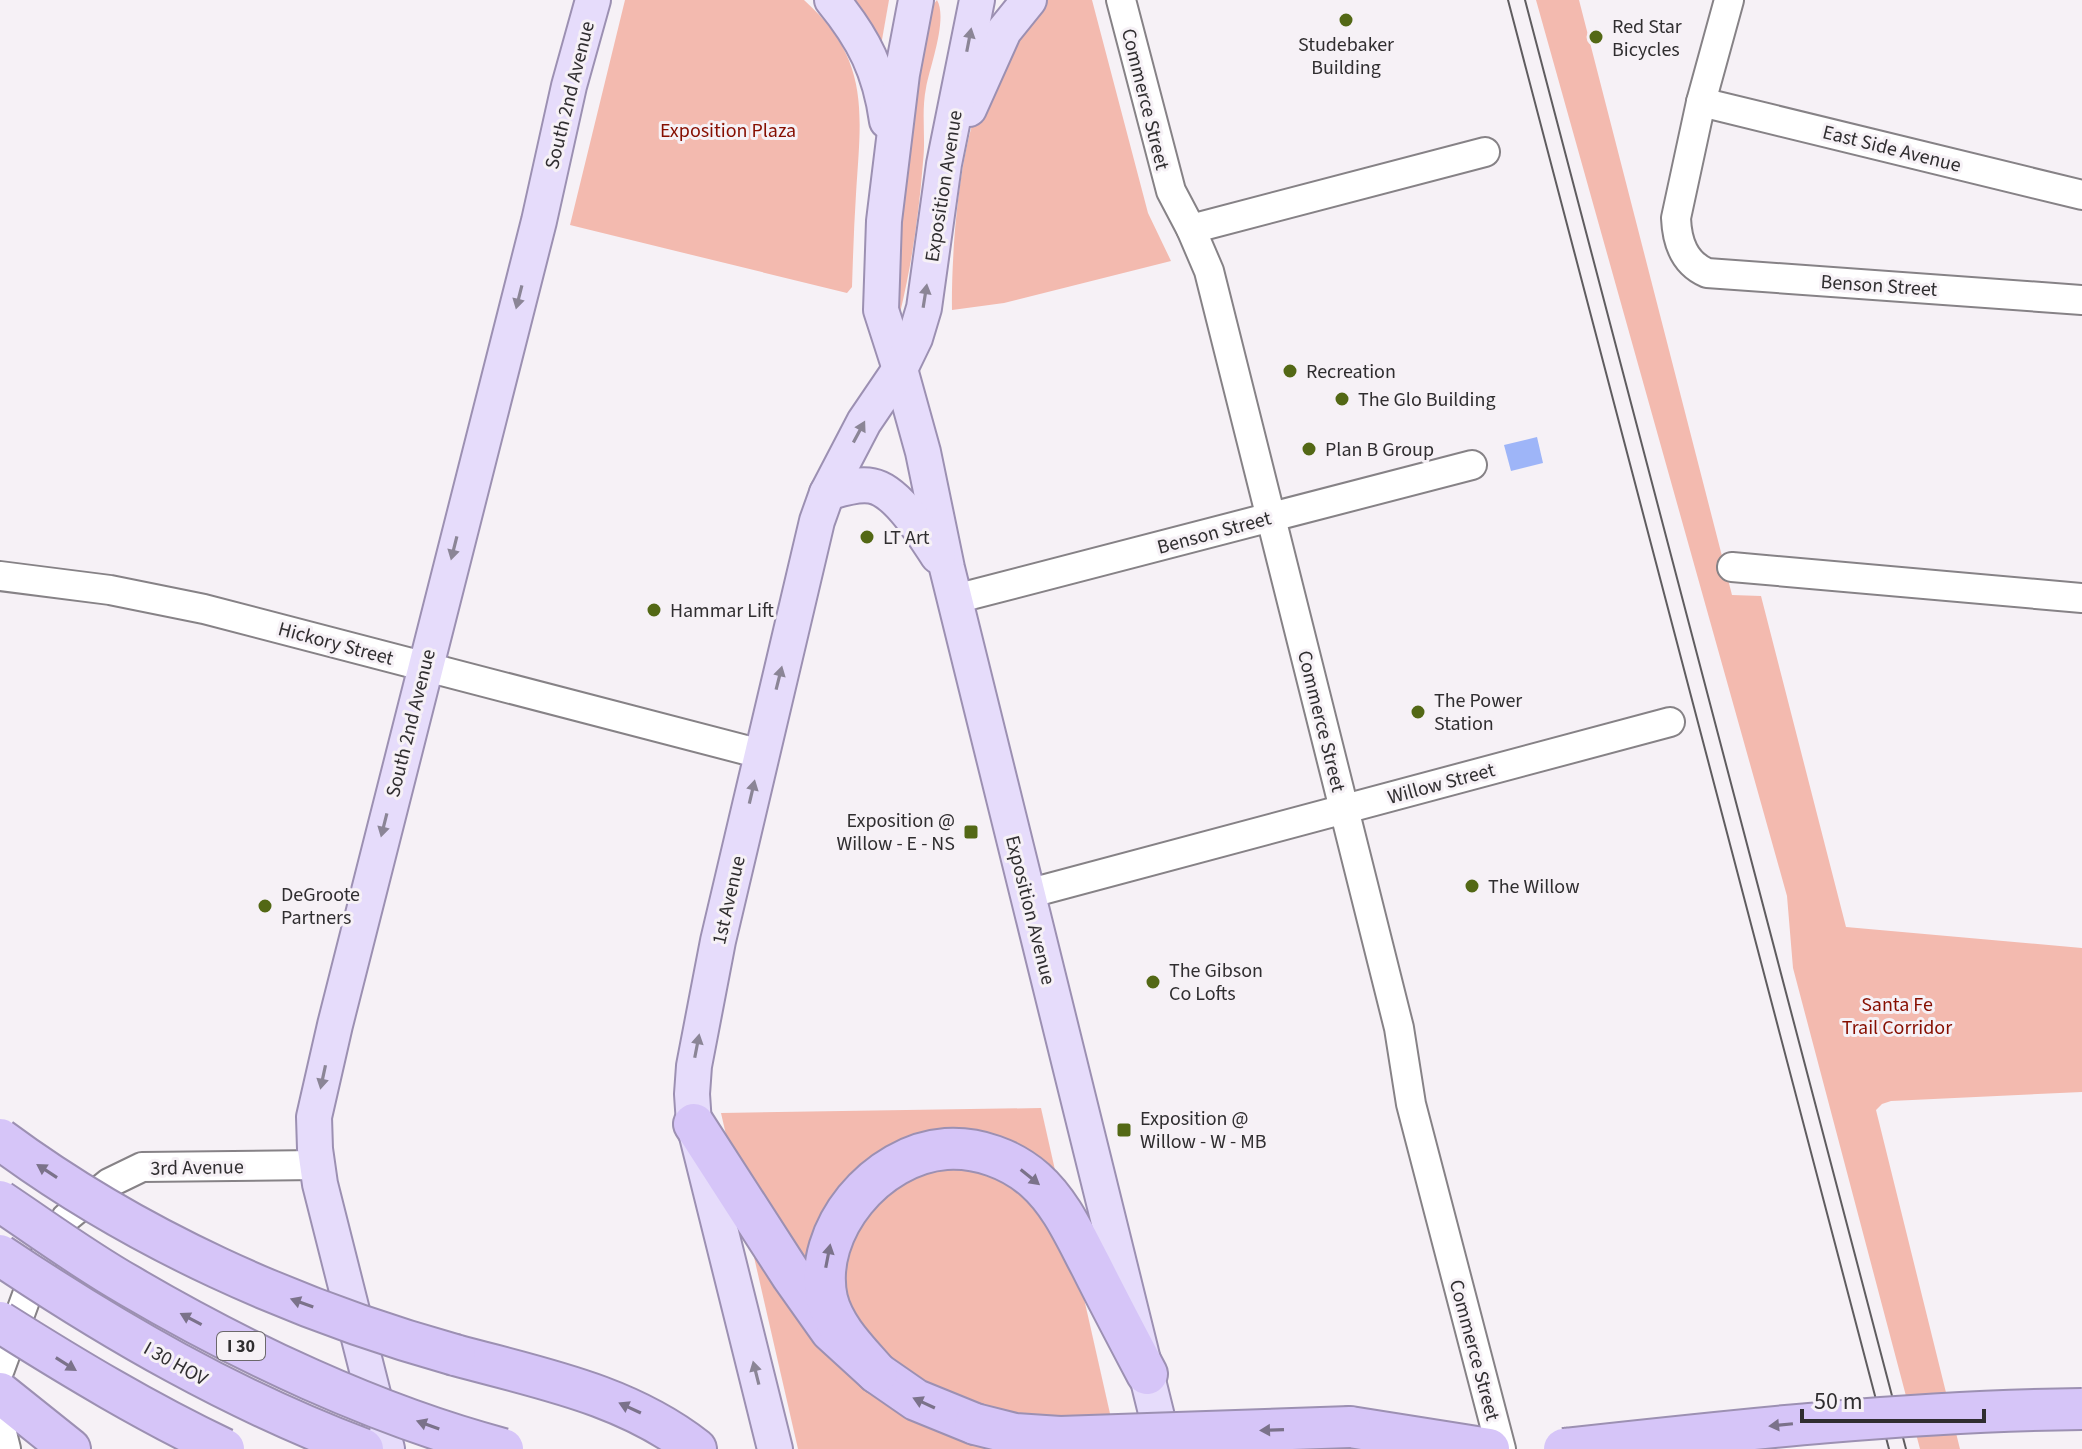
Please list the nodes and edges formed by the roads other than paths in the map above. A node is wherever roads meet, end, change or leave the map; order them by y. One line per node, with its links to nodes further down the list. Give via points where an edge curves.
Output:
1 (593, 0): 23 (main road, South 2nd Avenue, one-way to 23)
2 (832, 0): 9 (main road, via 872,59 883,89)
3 (916, 0): 9 (main road, Exposition Avenue)
4 (977, 0): 11 (main road, Exposition Avenue, one-way to 4)
5 (1029, 0): 11 (main road, via 1004,31)
6 (1121, 0): 13 (street, Commerce Street, via 1163,165)
7 (1729, 0): 8 (street)
8 (1701, 102): 12 (street, East Side Avenue); 14 (street, Benson Street, via 1676,218 1677,235 1693,267 1707,273)
9 (892, 152): 15 (main road, Exposition Avenue, via 880,300)
10 (1485, 152): 13 (street)
11 (944, 164): 15 (main road, Exposition Avenue, one-way to 11, via 924,308)
12 (2082, 195)
13 (1191, 229): 18 (street, Commerce Street, via 1209,271)
14 (2082, 300)
15 (900, 369): 17 (main road, 1st Avenue, one-way to 15, via 864,422); 21 (main road, Exposition Avenue)
16 (1472, 465): 18 (street, Benson Street)
17 (827, 493): 21 (main road, via 872,485 884,491 906,510); 25 (main road, 1st Avenue, one-way to 17)
18 (1270, 518): 21 (street, Benson Street); 26 (street, Commerce Street)
19 (1732, 567): 22 (street)
20 (0, 576): 23 (street, Hickory Street, via 204,609)
21 (951, 584): 27 (main road, Exposition Avenue)
22 (2082, 598)
23 (424, 668): 25 (street, Hickory Street); 30 (main road, South 2nd Avenue, one-way to 30, via 314,1117)
24 (1670, 722): 26 (street, Willow Street)
25 (761, 754): 28 (main road, 1st Avenue, one-way to 25, via 694,1066)
26 (1344, 809): 27 (street, Willow Street); 52 (street, Commerce Street, via 1399,1028 1411,1104)
27 (1027, 894): 37 (main road, Exposition Avenue)
28 (694, 1124): 36 (highway, via 831,1331); 49 (main road, 1st Avenue, one-way to 28)
29 (0, 1139): 48 (highway, one-way to 29, bridge, via 609,1399 412,1343 276,1293 155,1237)
30 (317, 1165): 35 (street, 3rd Avenue, via 142,1167 109,1183 66,1218 35,1273); 46 (main road, South 2nd Avenue)
31 (0, 1201): 47 (highway, I 30, one-way to 31, bridge, via 382,1409 254,1353 127,1285)
32 (0, 1255): 45 (highway, I 30 HOV, bridge, via 166,1359)
33 (0, 1277): 44 (highway, I 30 HOV, via 174,1384)
34 (0, 1322): 43 (highway, one-way to 43, bridge, via 74,1369)
35 (0, 1369)
36 (877, 1373): 37 (highway, one-way to 37, via 842,1332 828,1302 828,1253 838,1224 863,1191 903,1162 945,1149 994,1156 1036,1181 1063,1214); 51 (highway, one-way to 36, bridge, via 1350,1427 1015,1434 916,1400)
37 (1147, 1374): 50 (main road, Exposition Avenue)
38 (0, 1393): 42 (highway)
39 (2082, 1409): 53 (highway, one-way to 53, bridge, via 1811,1422)
40 (0, 1425): 41 (street)
41 (6, 1449)
42 (70, 1449)
43 (224, 1449)
44 (308, 1449)
45 (363, 1449)
46 (387, 1449)
47 (503, 1449)
48 (696, 1449)
49 (775, 1449)
50 (1165, 1449)
51 (1489, 1449)
52 (1501, 1449)
53 (1564, 1449)

